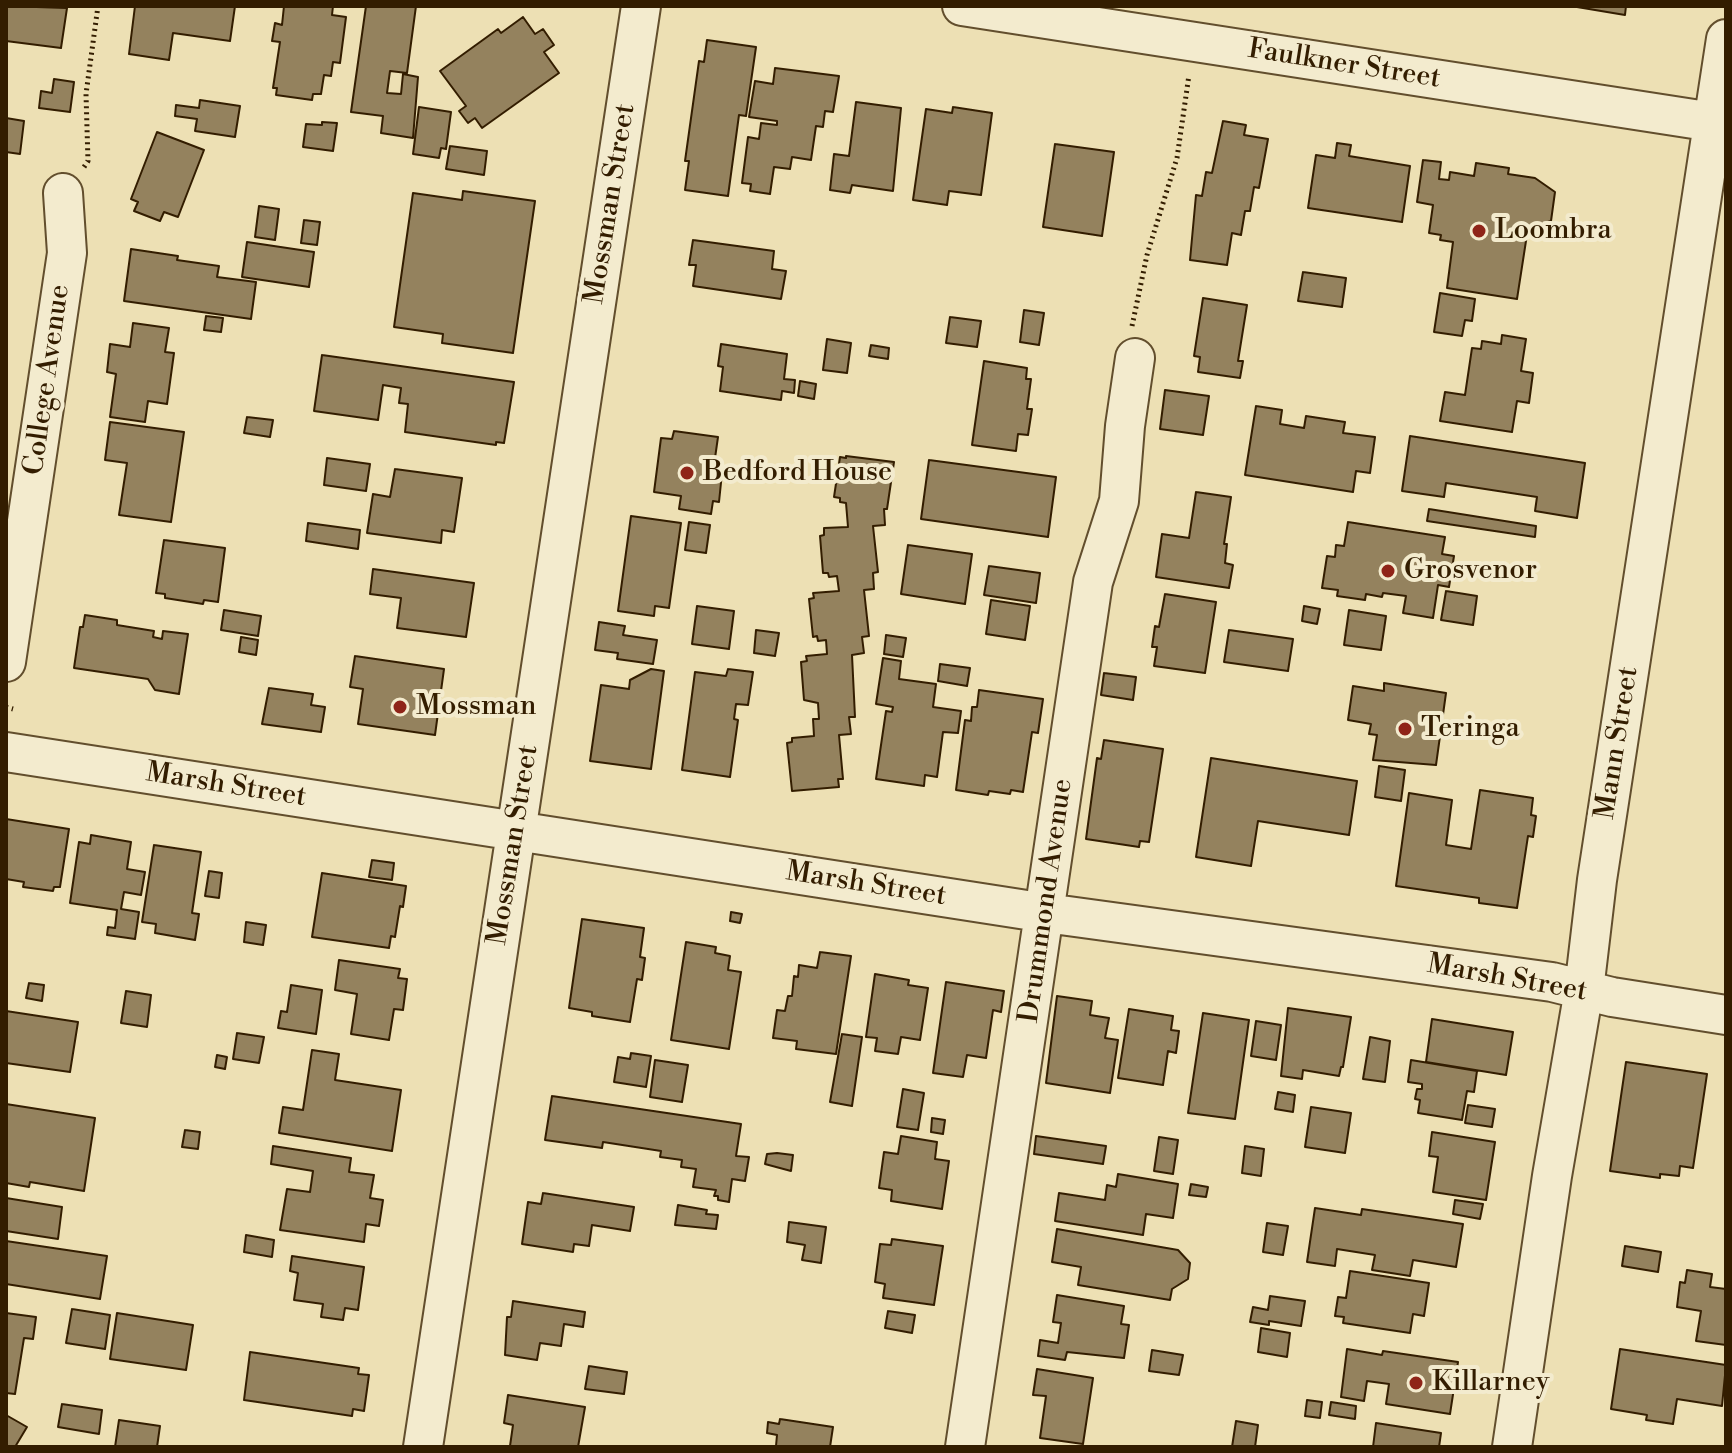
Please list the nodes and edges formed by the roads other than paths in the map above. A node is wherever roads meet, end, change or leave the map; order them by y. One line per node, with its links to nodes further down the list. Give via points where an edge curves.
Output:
1 (641, 6): 10 (street, Mossman Street)
2 (962, 6): 3 (street, Faulkner Street)
3 (1151, 21): 5 (street, Faulkner Street)
4 (1726, 39): 5 (street, Mann Street)
5 (1719, 123): 12 (street, Mann Street, via 1597,880)
6 (63, 193): 8 (street, College Avenue, via 67,253)
7 (1134, 342): 11 (street, Drummond Avenue, via 1119,501 1093,582)
8 (6, 662)
9 (6, 752): 10 (street, Marsh Street)
10 (516, 831): 11 (street, Marsh Street); 14 (street, Mossman Street)
11 (1046, 913): 12 (street, Marsh Street); 15 (street, Drummond Avenue)
12 (1584, 990): 13 (street, Marsh Street); 16 (street, Mann Street)
13 (1726, 1015)
14 (423, 1447)
15 (965, 1447)
16 (1512, 1447)

